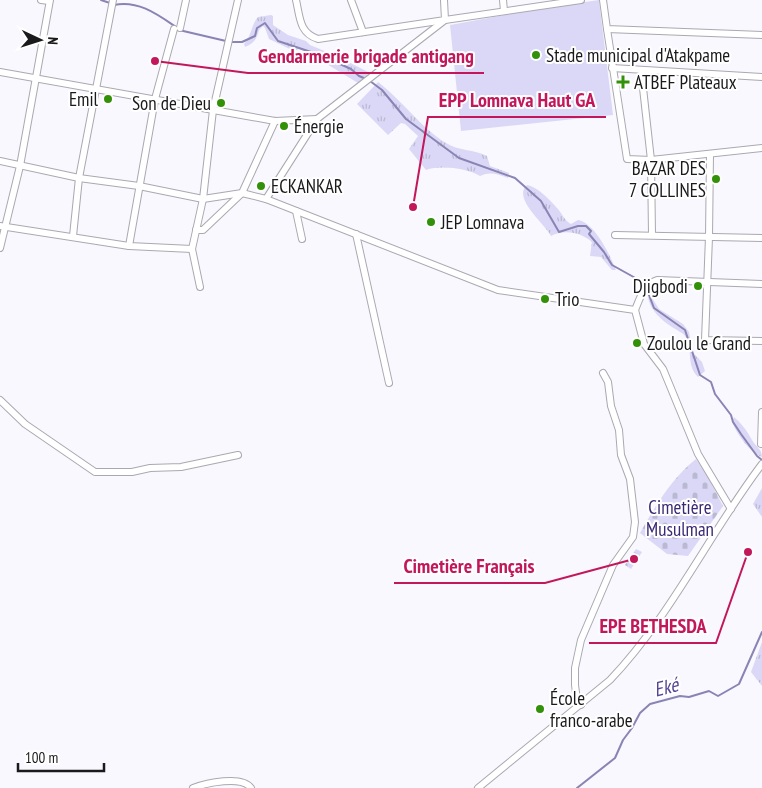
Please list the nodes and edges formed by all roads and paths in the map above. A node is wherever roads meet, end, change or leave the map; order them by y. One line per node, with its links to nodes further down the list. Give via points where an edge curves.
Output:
1 (41, 0): 10 (street)
2 (186, 0): 24 (street)
3 (238, 0): 25 (street)
4 (296, 0): 16 (street, via 303,30 308,36 318,39)
5 (351, 0): 16 (street)
6 (444, 0): 14 (street)
7 (503, 0): 13 (street)
8 (581, 0): 11 (street)
9 (603, 0): 15 (street)
10 (50, 1): 22 (street)
11 (558, 2): 13 (street)
12 (112, 3): 23 (street)
13 (504, 11): 14 (street)
14 (445, 20): 16 (street); 26 (street)
15 (607, 28): 17 (street); 18 (street)
16 (363, 32)
17 (762, 35)
18 (612, 68): 19 (street); 30 (street, via 627,159)
19 (641, 70): 21 (street); 30 (street)
20 (0, 72): 22 (street)
21 (762, 77)
22 (35, 78): 23 (street); 32 (street)
23 (96, 89): 24 (street); 33 (street)
24 (155, 99): 25 (street); 34 (street)
25 (213, 110): 27 (street); 36 (street)
26 (317, 119): 27 (street); 37 (street)
27 (275, 121): 35 (street)
28 (762, 148): 29 (street)
29 (710, 154): 30 (street); 45 (street)
30 (651, 160): 44 (street)
31 (0, 161): 32 (street)
32 (20, 166): 33 (street); 39 (street)
33 (79, 178): 34 (street); 43 (street)
34 (139, 186): 36 (street); 48 (street)
35 (242, 193): 36 (street); 37 (street); 40 (street, via 203,230)
36 (203, 199): 40 (street)
37 (266, 199): 38 (street)
38 (296, 211): 41 (street); 47 (street)
39 (2, 226): 43 (street); 49 (street)
40 (196, 230): 50 (street)
41 (356, 234): 54 (street, via 498,290); 57 (street)
42 (616, 234): 44 (street)
43 (73, 236): 48 (street)
44 (652, 236): 45 (street)
45 (709, 237): 46 (street); 51 (street)
46 (762, 238)
47 (302, 239)
48 (129, 246): 50 (street)
49 (0, 248)
50 (192, 249): 53 (street)
51 (708, 281): 52 (street); 54 (street, via 651,282 644,289); 55 (street, via 705,340)
52 (762, 284)
53 (200, 287)
54 (635, 310): 63 (street, via 644,344 663,369 698,454)
55 (762, 341)
56 (603, 373): 64 (street, via 619,430 621,455 630,479 635,522 633,538 610,571 581,640 575,668 577,700)
57 (389, 383)
58 (0, 400): 61 (street, via 25,424 95,472 181,467)
59 (762, 412): 60 (street)
60 (761, 444)
61 (238, 456)
62 (761, 465): 63 (street)
63 (731, 509): 64 (street, via 639,647 610,680)
64 (581, 705): 67 (street)
65 (193, 788): 66 (street, via 237,781 247,783)
66 (251, 788)
67 (478, 788)

